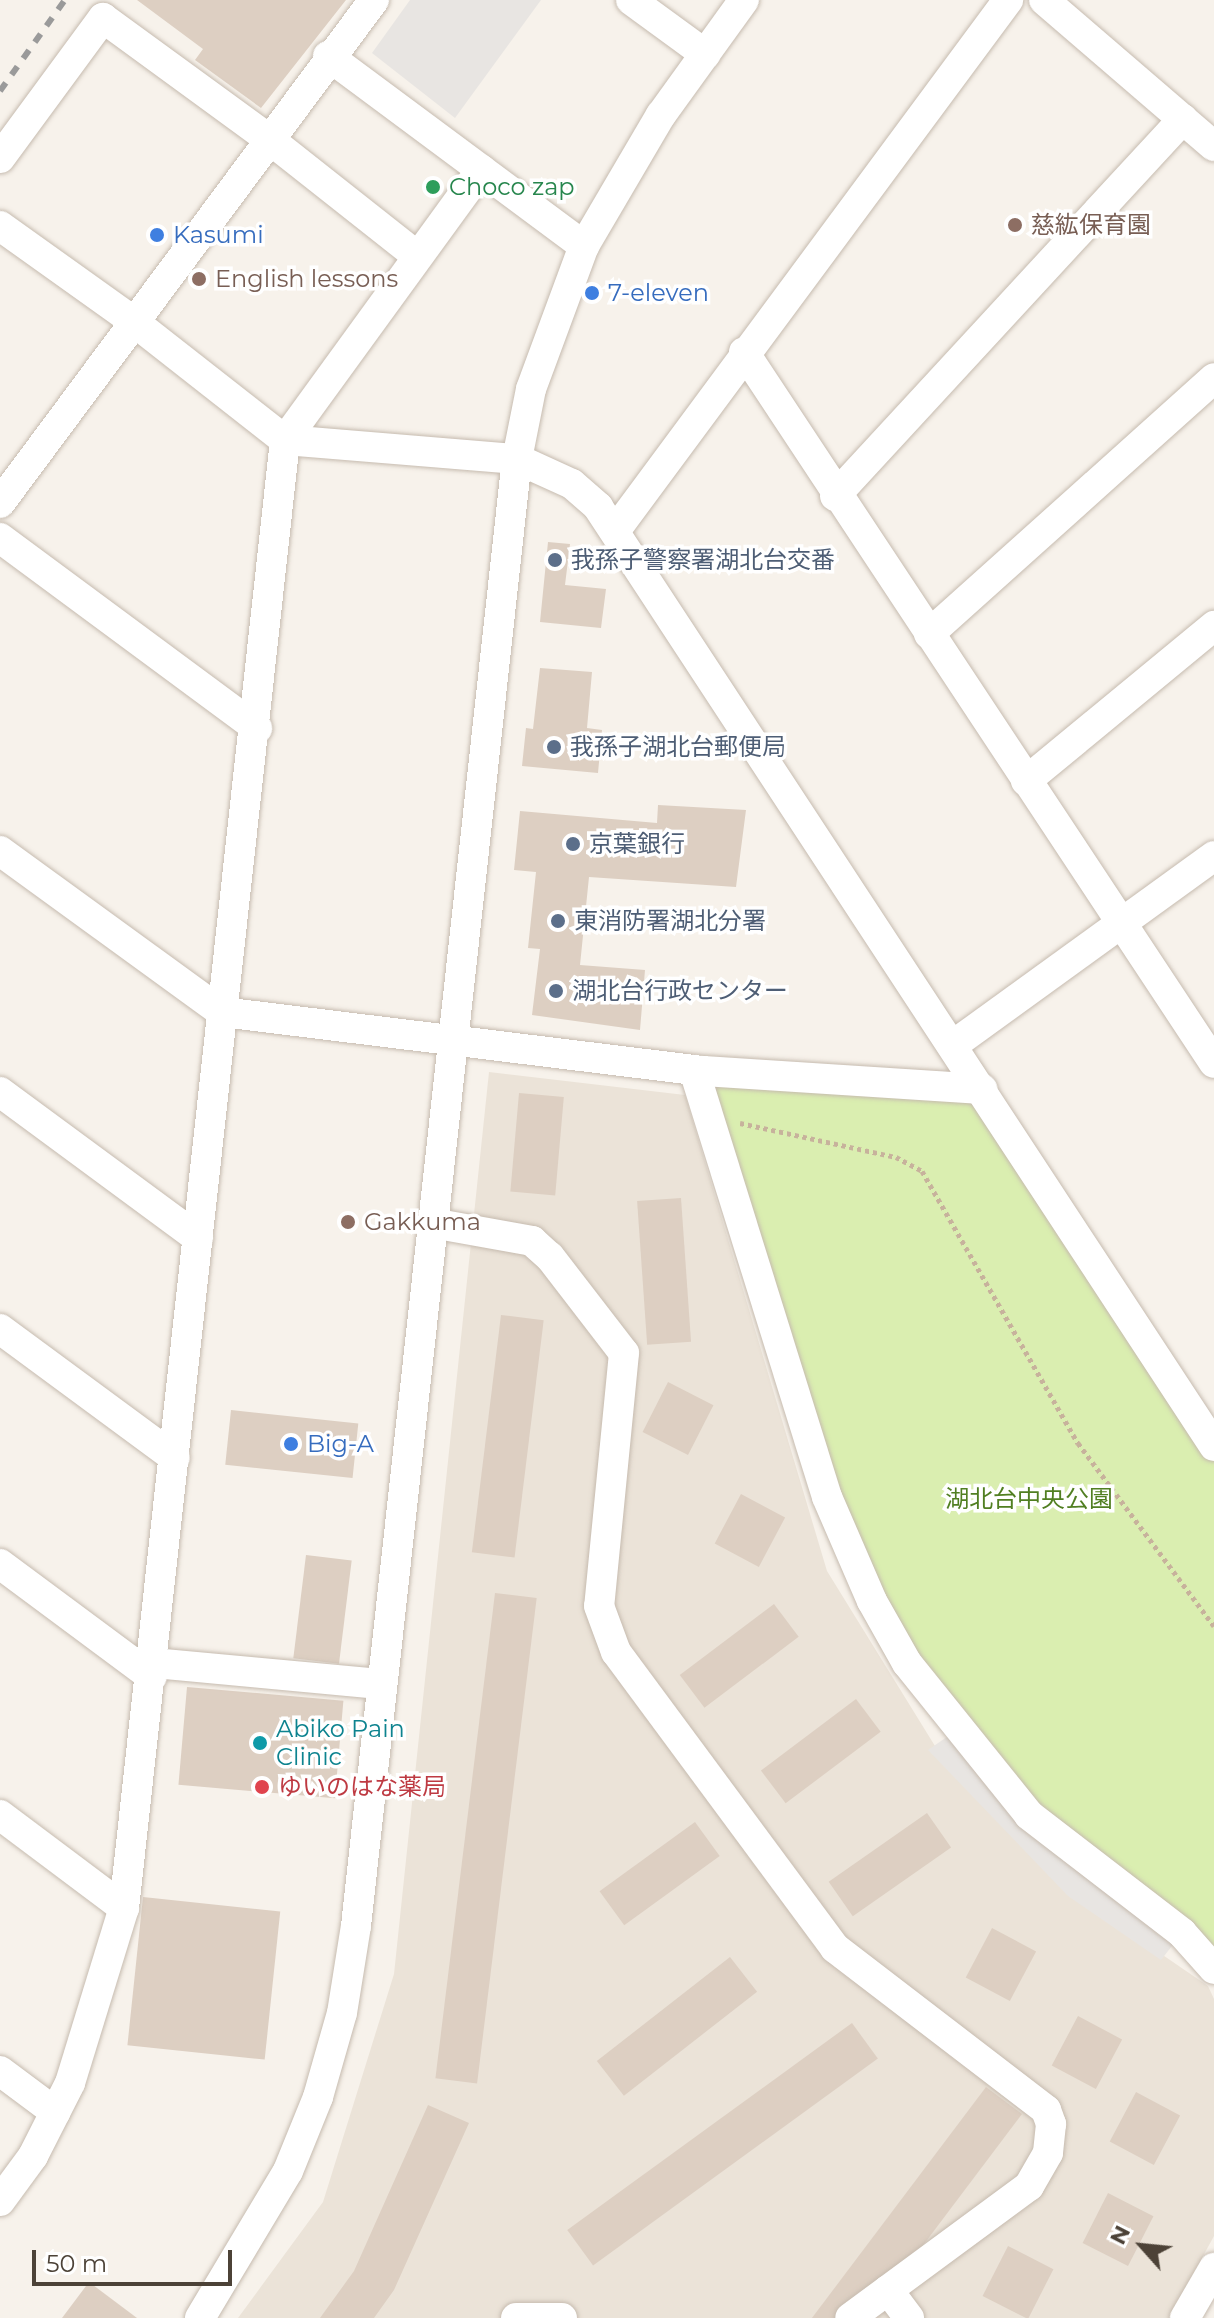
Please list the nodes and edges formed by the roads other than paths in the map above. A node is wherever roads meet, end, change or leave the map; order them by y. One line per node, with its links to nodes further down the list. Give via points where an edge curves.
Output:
1 (631, 0): 6 (street)
2 (744, 0): 6 (street)
3 (1008, 0): 17 (street)
4 (1044, 0): 8 (street)
5 (368, 3): 7 (street)
6 (705, 54): 14 (street, via 631,163)
7 (328, 56): 9 (street); 12 (street)
8 (1183, 119): 10 (street); 21 (street)
9 (269, 139): 11 (street, via 103,18); 15 (street); 16 (street)
10 (1214, 146)
11 (0, 158)
12 (481, 170): 14 (street); 15 (street)
13 (0, 226): 16 (street)
14 (584, 246): 20 (street, via 551,322)
15 (417, 256): 19 (street)
16 (133, 321): 19 (street); 22 (street)
17 (744, 352): 21 (street); 23 (street)
18 (1214, 378): 26 (street)
19 (285, 440): 20 (street); 27 (street)
20 (517, 459): 23 (street, via 572,484); 33 (street)
21 (835, 496): 26 (street)
22 (0, 503)
23 (615, 531): 34 (street)
24 (0, 538): 27 (street)
25 (1214, 626): 28 (street)
26 (929, 634): 28 (street)
27 (257, 728): 32 (street)
28 (1026, 781): 31 (street)
29 (0, 851): 32 (street)
30 (1214, 856): 31 (street)
31 (1121, 924): 34 (street); 35 (street)
32 (222, 1012): 33 (street); 40 (street)
33 (454, 1043): 36 (street); 39 (street)
34 (953, 1045): 37 (street)
35 (1214, 1063)
36 (694, 1070): 37 (street); 49 (street, via 827,1497 872,1601 907,1663 1029,1815 1182,1933)
37 (982, 1089): 42 (street)
38 (0, 1092): 40 (street)
39 (432, 1223): 46 (street); 54 (street, via 532,1241 624,1353 599,1606 616,1652 835,1948 1046,2110 1051,2124 1048,2153 1029,2186)
40 (198, 1238): 43 (street)
41 (0, 1329): 43 (street)
42 (1211, 1434)
43 (175, 1458): 45 (street)
44 (0, 1564): 45 (street)
45 (153, 1670): 46 (street); 48 (street)
46 (381, 1684): 55 (street, via 342,2013 318,2097 258,2229)
47 (0, 1815): 48 (street)
48 (124, 1908): 51 (street, via 110,1964)
49 (1214, 1969)
50 (0, 2071): 51 (street)
51 (55, 2112): 52 (street, via 33,2156)
52 (0, 2201)
53 (1214, 2268): 60 (street)
54 (888, 2290): 58 (street); 59 (street)
55 (200, 2318)
56 (516, 2318): 57 (street)
57 (562, 2318)
58 (850, 2318)
59 (909, 2318)
60 (1185, 2318)

